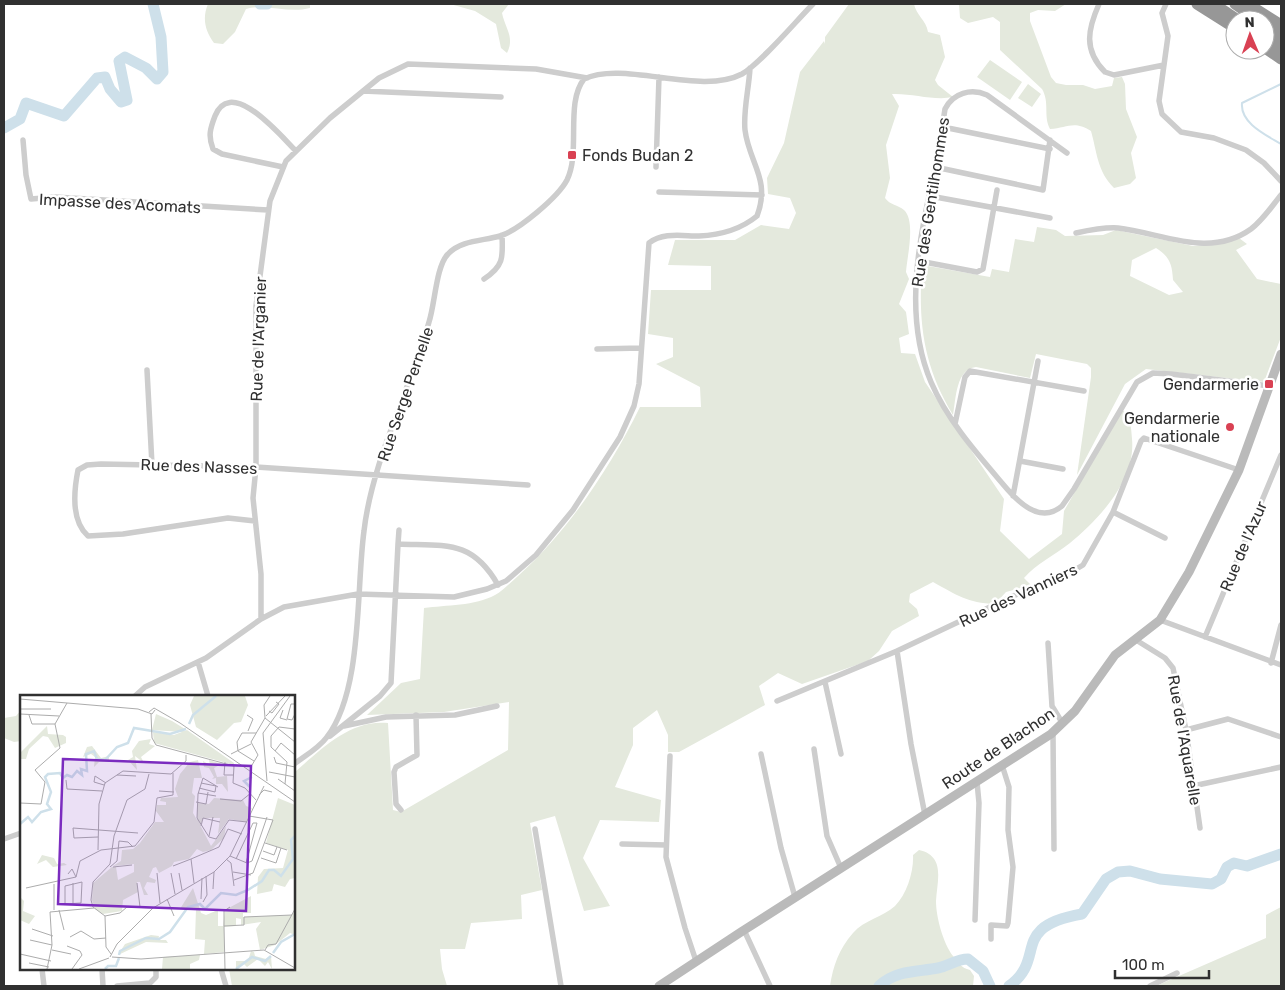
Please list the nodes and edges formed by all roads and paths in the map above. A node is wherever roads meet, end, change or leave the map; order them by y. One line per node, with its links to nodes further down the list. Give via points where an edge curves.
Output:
1 (813, 4): 11 (street)
2 (1099, 4): 10 (street, via 1089,28 1089,37 1093,53 1105,72 1114,74)
3 (1166, 4): 10 (street, via 1162,13 1168,36)
4 (1197, 4): 8 (highway)
5 (1214, 4): 7 (highway)
6 (1248, 4): 9 (highway)
7 (1225, 11)
8 (1225, 22)
9 (1281, 25)
10 (1164, 65): 25 (street, via 1159,107 1165,119 1185,134 1214,138 1246,150)
11 (750, 68): 12 (street, Rue de l'Arganier, via 742,74 719,80); 28 (street, via 745,132 760,174)
12 (659, 77): 13 (street, Rue de l'Arganier, via 600,74); 23 (street)
13 (587, 78): 14 (street, Rue de l'Arganier, via 536,69 414,64 388,72); 35 (street, Rue Serge Pernelle, via 580,83 577,92 573,148 566,180 536,212)
14 (363, 91): 15 (street); 20 (street, Rue de l'Arganier)
15 (502, 97)
16 (943, 127): 18 (street, Rue des Gentilhommes, via 945,109 953,97 968,92 983,93); 19 (street); 24 (street, Rue des Gentilhommes)
17 (23, 140): 32 (street, Impasse des Acomats, via 31,199 55,197)
18 (1050, 140): 19 (street); 21 (street, Rue des Gentilhommes)
19 (1050, 149): 24 (street, via 1042,190)
20 (295, 150): 22 (street, Rue de l'Arganier); 22 (street, via 258,114 243,105 226,103 218,109 209,131 213,149 222,154)
21 (1067, 153)
22 (282, 167): 32 (street, Rue de l'Arganier)
23 (656, 167)
24 (935, 167): 30 (street, Rue des Gentilhommes)
25 (1281, 180)
26 (997, 190): 31 (street)
27 (659, 192): 28 (street)
28 (762, 194): 38 (street, via 758,216 741,228 719,234 658,237 649,243)
29 (1281, 195): 34 (street, via 1262,219 1245,232 1209,243 1186,243 1119,228)
30 (930, 196): 31 (street); 36 (street, Rue des Gentilhommes)
31 (994, 208): 33 (street); 36 (street, via 981,271)
32 (268, 210): 50 (street, Rue de l'Arganier, via 256,306)
33 (1050, 218)
34 (1076, 233)
35 (502, 235): 37 (street, via 501,262 497,270); 53 (street, Rue Serge Pernelle, via 458,247 443,261 428,328)
36 (919, 261): 46 (street, Rue des Gentilhommes, via 915,298 921,350 930,381)
37 (484, 279)
38 (641, 348): 39 (street); 61 (street, via 634,406 620,437 567,518 522,569)
39 (598, 349)
40 (1281, 354): 44 (street, Route de Blachon)
41 (1038, 361): 43 (street)
42 (147, 370): 49 (street)
43 (1034, 382): 45 (street); 46 (street, via 969,372 965,377); 48 (street)
44 (1270, 386): 52 (street, Route de Blachon); 55 (street, Rue des Gentilhommes, via 1164,374 1145,376 1133,387 1121,412 1062,506 1053,512 1040,513)
45 (1084, 391)
46 (956, 424): 55 (street, Rue des Gentilhommes)
47 (1281, 455): 67 (street, Rue de l'Azur)
48 (1020, 461): 51 (street); 55 (street)
49 (152, 465): 50 (street, Rue des Nasses); 57 (street, Rue des Nasses, via 87,465 78,470 76,505 81,527 88,536 228,518)
50 (256, 467): 53 (street, Rue des Nasses); 57 (street, Rue de l'Arganier)
51 (1062, 469)
52 (1239, 470): 56 (street, Rue des Vanniers, via 1144,438); 65 (street, Route de Blachon, via 1189,572)
53 (377, 474): 54 (street, Rue des Nasses); 62 (street, Rue Serge Pernelle, via 365,523)
54 (528, 485)
55 (1013, 496)
56 (1113, 512): 59 (street); 70 (street, Rue des Vanniers, via 1090,555 1078,569)
57 (254, 521): 64 (street, Rue de l'Arganier, via 261,574)
58 (399, 530): 60 (street)
59 (1165, 538)
60 (398, 544): 61 (street, via 464,550 484,563); 63 (street)
61 (498, 585): 63 (street, via 454,596)
62 (358, 594): 63 (street); 64 (street, via 284,607); 85 (street, Rue Serge Pernelle, via 349,684 337,720)
63 (396, 595): 81 (street, via 391,683 380,696)
64 (261, 619): 71 (street)
65 (1160, 620): 67 (street); 68 (street, Route de Blachon)
66 (1281, 625): 72 (street)
67 (1205, 637): 72 (street)
68 (1136, 640): 80 (street, Route de Blachon, via 1112,659); 82 (street, Rue de l'Aquarelle, via 1172,664)
69 (1048, 643): 80 (street, via 1052,706)
70 (897, 651): 74 (street, Rue des Vanniers); 96 (street)
71 (198, 662): 75 (street, via 145,687); 76 (street)
72 (1271, 663): 73 (street)
73 (1281, 665)
74 (825, 682): 77 (street, Rue des Vanniers); 88 (street)
75 (136, 695)
76 (208, 695)
77 (777, 701)
78 (497, 706): 79 (street, via 455,715)
79 (416, 715): 81 (street); 95 (street, via 417,755 396,767 394,772 396,804)
80 (1063, 724): 83 (street, Route de Blachon)
81 (342, 726): 85 (street)
82 (1186, 730): 84 (street, via 1228,719); 94 (street, Rue de l'Aquarelle)
83 (1053, 732): 91 (street, Route de Blachon); 103 (street)
84 (1281, 737)
85 (324, 741): 90 (street, Rue Serge Pernelle)
86 (814, 749): 104 (street, via 827,836)
87 (761, 754): 105 (street)
88 (841, 754)
89 (670, 756): 102 (street)
90 (295, 763)
91 (1002, 765): 93 (street, Route de Blachon); 108 (street, via 1009,787 1012,893 1008,923 1006,926 991,925)
92 (1281, 767): 94 (street)
93 (977, 782): 96 (street, Route de Blachon); 106 (street)
94 (1194, 786): 97 (street, Rue de l'Aquarelle)
95 (400, 810)
96 (926, 815): 104 (street, Route de Blachon)
97 (1200, 828)
98 (534, 829): 119 (street)
99 (20, 833): 100 (street)
100 (4, 839)
101 (622, 844): 102 (street)
102 (666, 845): 109 (street, via 670,873)
103 (1054, 848)
104 (841, 868): 105 (street, Route de Blachon)
105 (795, 897): 107 (street, Route de Blachon)
106 (975, 920)
107 (744, 930): 109 (street, Route de Blachon); 121 (street)
108 (991, 939)
109 (696, 961): 120 (street, Route de Blachon)
110 (42, 970): 115 (street)
111 (102, 970): 116 (street)
112 (156, 970): 117 (street, via 156,977 150,983)
113 (221, 970): 118 (street)
114 (1177, 972): 122 (street)
115 (44, 986)
116 (103, 986)
117 (117, 986)
118 (226, 986)
119 (561, 986)
120 (659, 986)
121 (770, 986)
122 (1150, 986)

